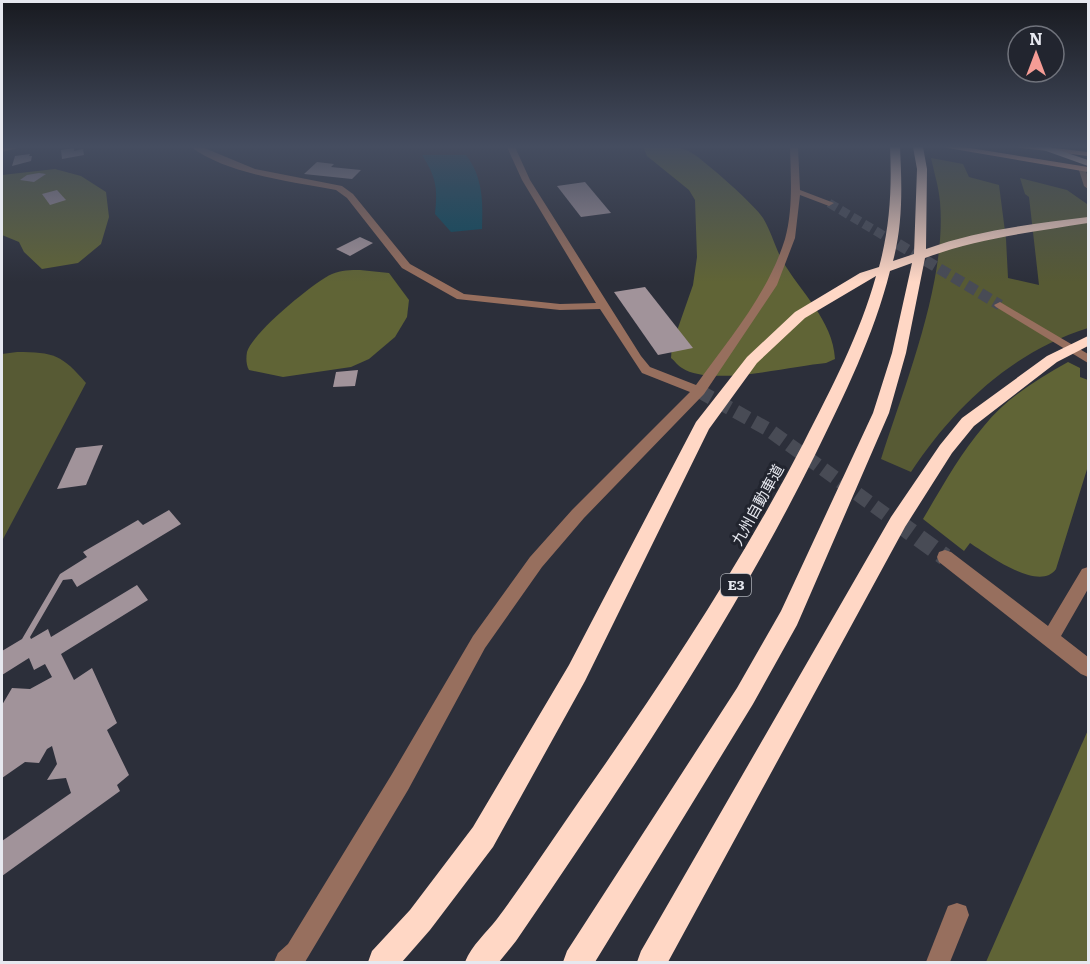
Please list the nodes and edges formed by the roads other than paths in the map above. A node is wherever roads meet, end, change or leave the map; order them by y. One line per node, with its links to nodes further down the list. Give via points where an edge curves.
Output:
1 (796, 191): 13 (street, via 790,238 772,285)
2 (344, 192): 10 (street, via 406,266 461,297 560,307)
3 (533, 192): 10 (street)
4 (799, 192): 7 (street)
5 (895, 192): 21 (highway, 九州自動車道 / E3, via 893,238 860,343 797,474 735,586 646,728)
6 (922, 192): 22 (highway, via 917,275 881,413 789,618 745,696)
7 (830, 203)
8 (1089, 220): 20 (highway, via 957,242 864,276 800,315 752,360 702,426 577,673 483,837)
9 (1000, 305): 12 (street)
10 (603, 306): 13 (street, via 646,370)
11 (1089, 340): 23 (highway, via 1052,359 968,422 946,449 898,522)
12 (1089, 359)
13 (699, 391): 19 (street, via 536,562 479,642 400,782 297,953)
14 (945, 557): 16 (street)
15 (1089, 574): 16 (street)
16 (1051, 638): 17 (street)
17 (1089, 668)
18 (957, 915): 24 (street)
19 (287, 963)
20 (383, 963)
21 (480, 963)
22 (578, 963)
23 (652, 963)
24 (938, 963)

